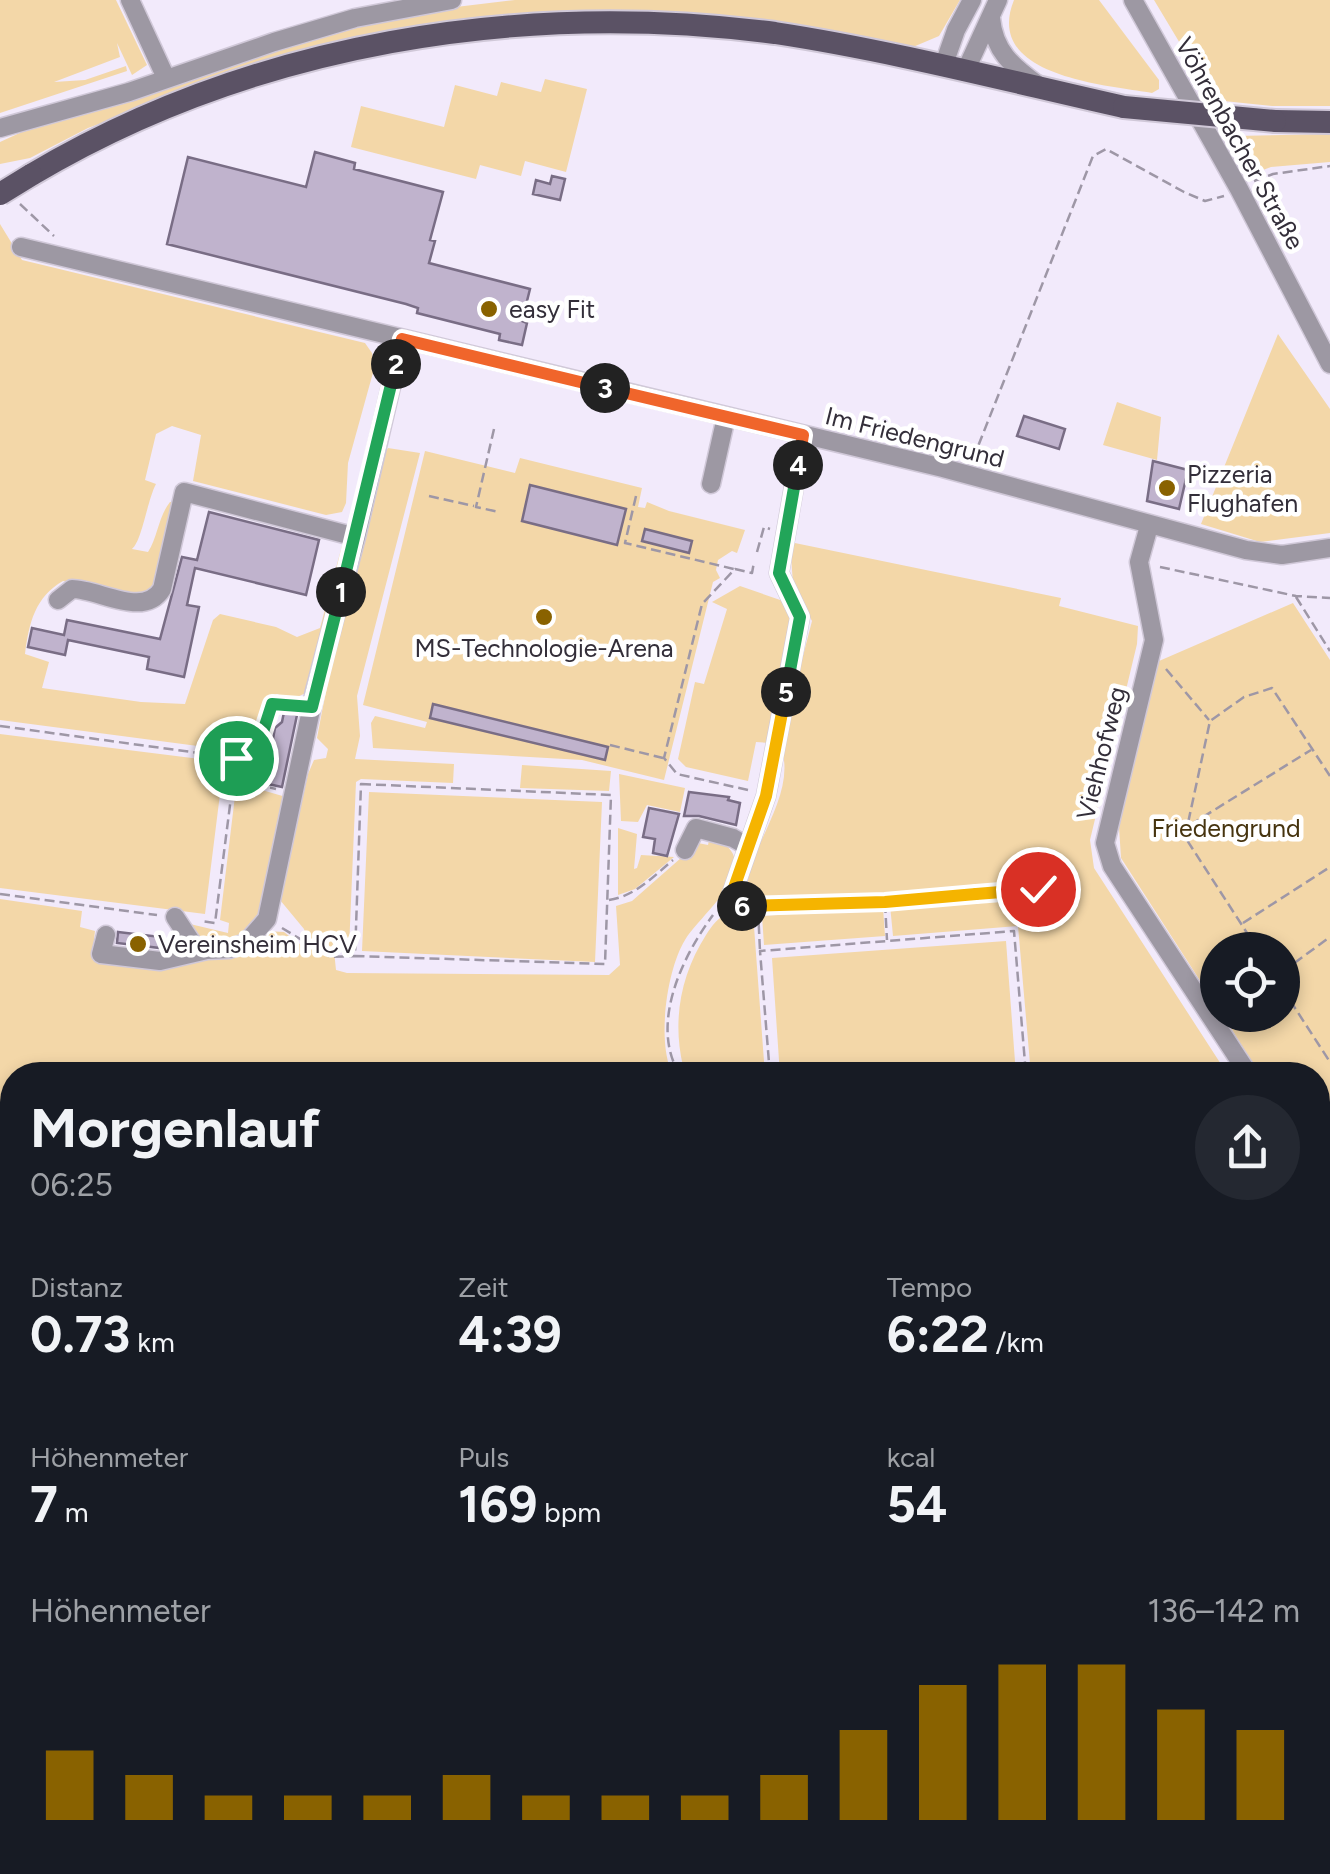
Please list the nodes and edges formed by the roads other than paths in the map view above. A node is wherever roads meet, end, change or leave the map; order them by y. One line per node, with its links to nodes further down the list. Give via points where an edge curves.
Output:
1 (130, 0): 7 (street)
2 (452, 0): 7 (street, via 355,18)
3 (972, 0): 6 (street, via 956,30)
4 (1133, 0): 14 (street, Vöhrenbacher Straße)
5 (995, 9): 6 (street); 8 (street, via 993,36 1000,51)
6 (954, 70): 8 (main road); 11 (main road, bridge, via 773,33 679,23 579,21 452,30 322,54 159,109 94,138)
7 (166, 78): 10 (street)
8 (1042, 89): 9 (main road, bridge, via 1124,107)
9 (1330, 122)
10 (0, 128)
11 (0, 194)
12 (21, 246): 13 (street, Im Friedengrund)
13 (402, 339): 15 (street, Im Friedengrund); 19 (street)
14 (1330, 364)
15 (726, 417): 16 (street, Im Friedengrund); 17 (street)
16 (803, 435): 18 (street, Im Friedengrund); 22 (street, via 779,573 800,617 766,793)
17 (711, 484)
18 (1149, 526): 20 (street, Im Friedengrund, via 1246,550); 28 (street, Viehhofweg, via 1139,562 1154,640 1105,842 1112,866)
19 (356, 537): 21 (street, via 184,492 157,598 144,603 72,588); 27 (street, via 267,920 246,944)
20 (1330, 548)
21 (58, 600)
22 (747, 846): 23 (street, via 696,828); 24 (street)
23 (685, 850)
24 (728, 905)
25 (175, 918): 27 (street)
26 (106, 935): 27 (street, via 102,954 160,960)
27 (198, 952)
28 (1240, 1062)

